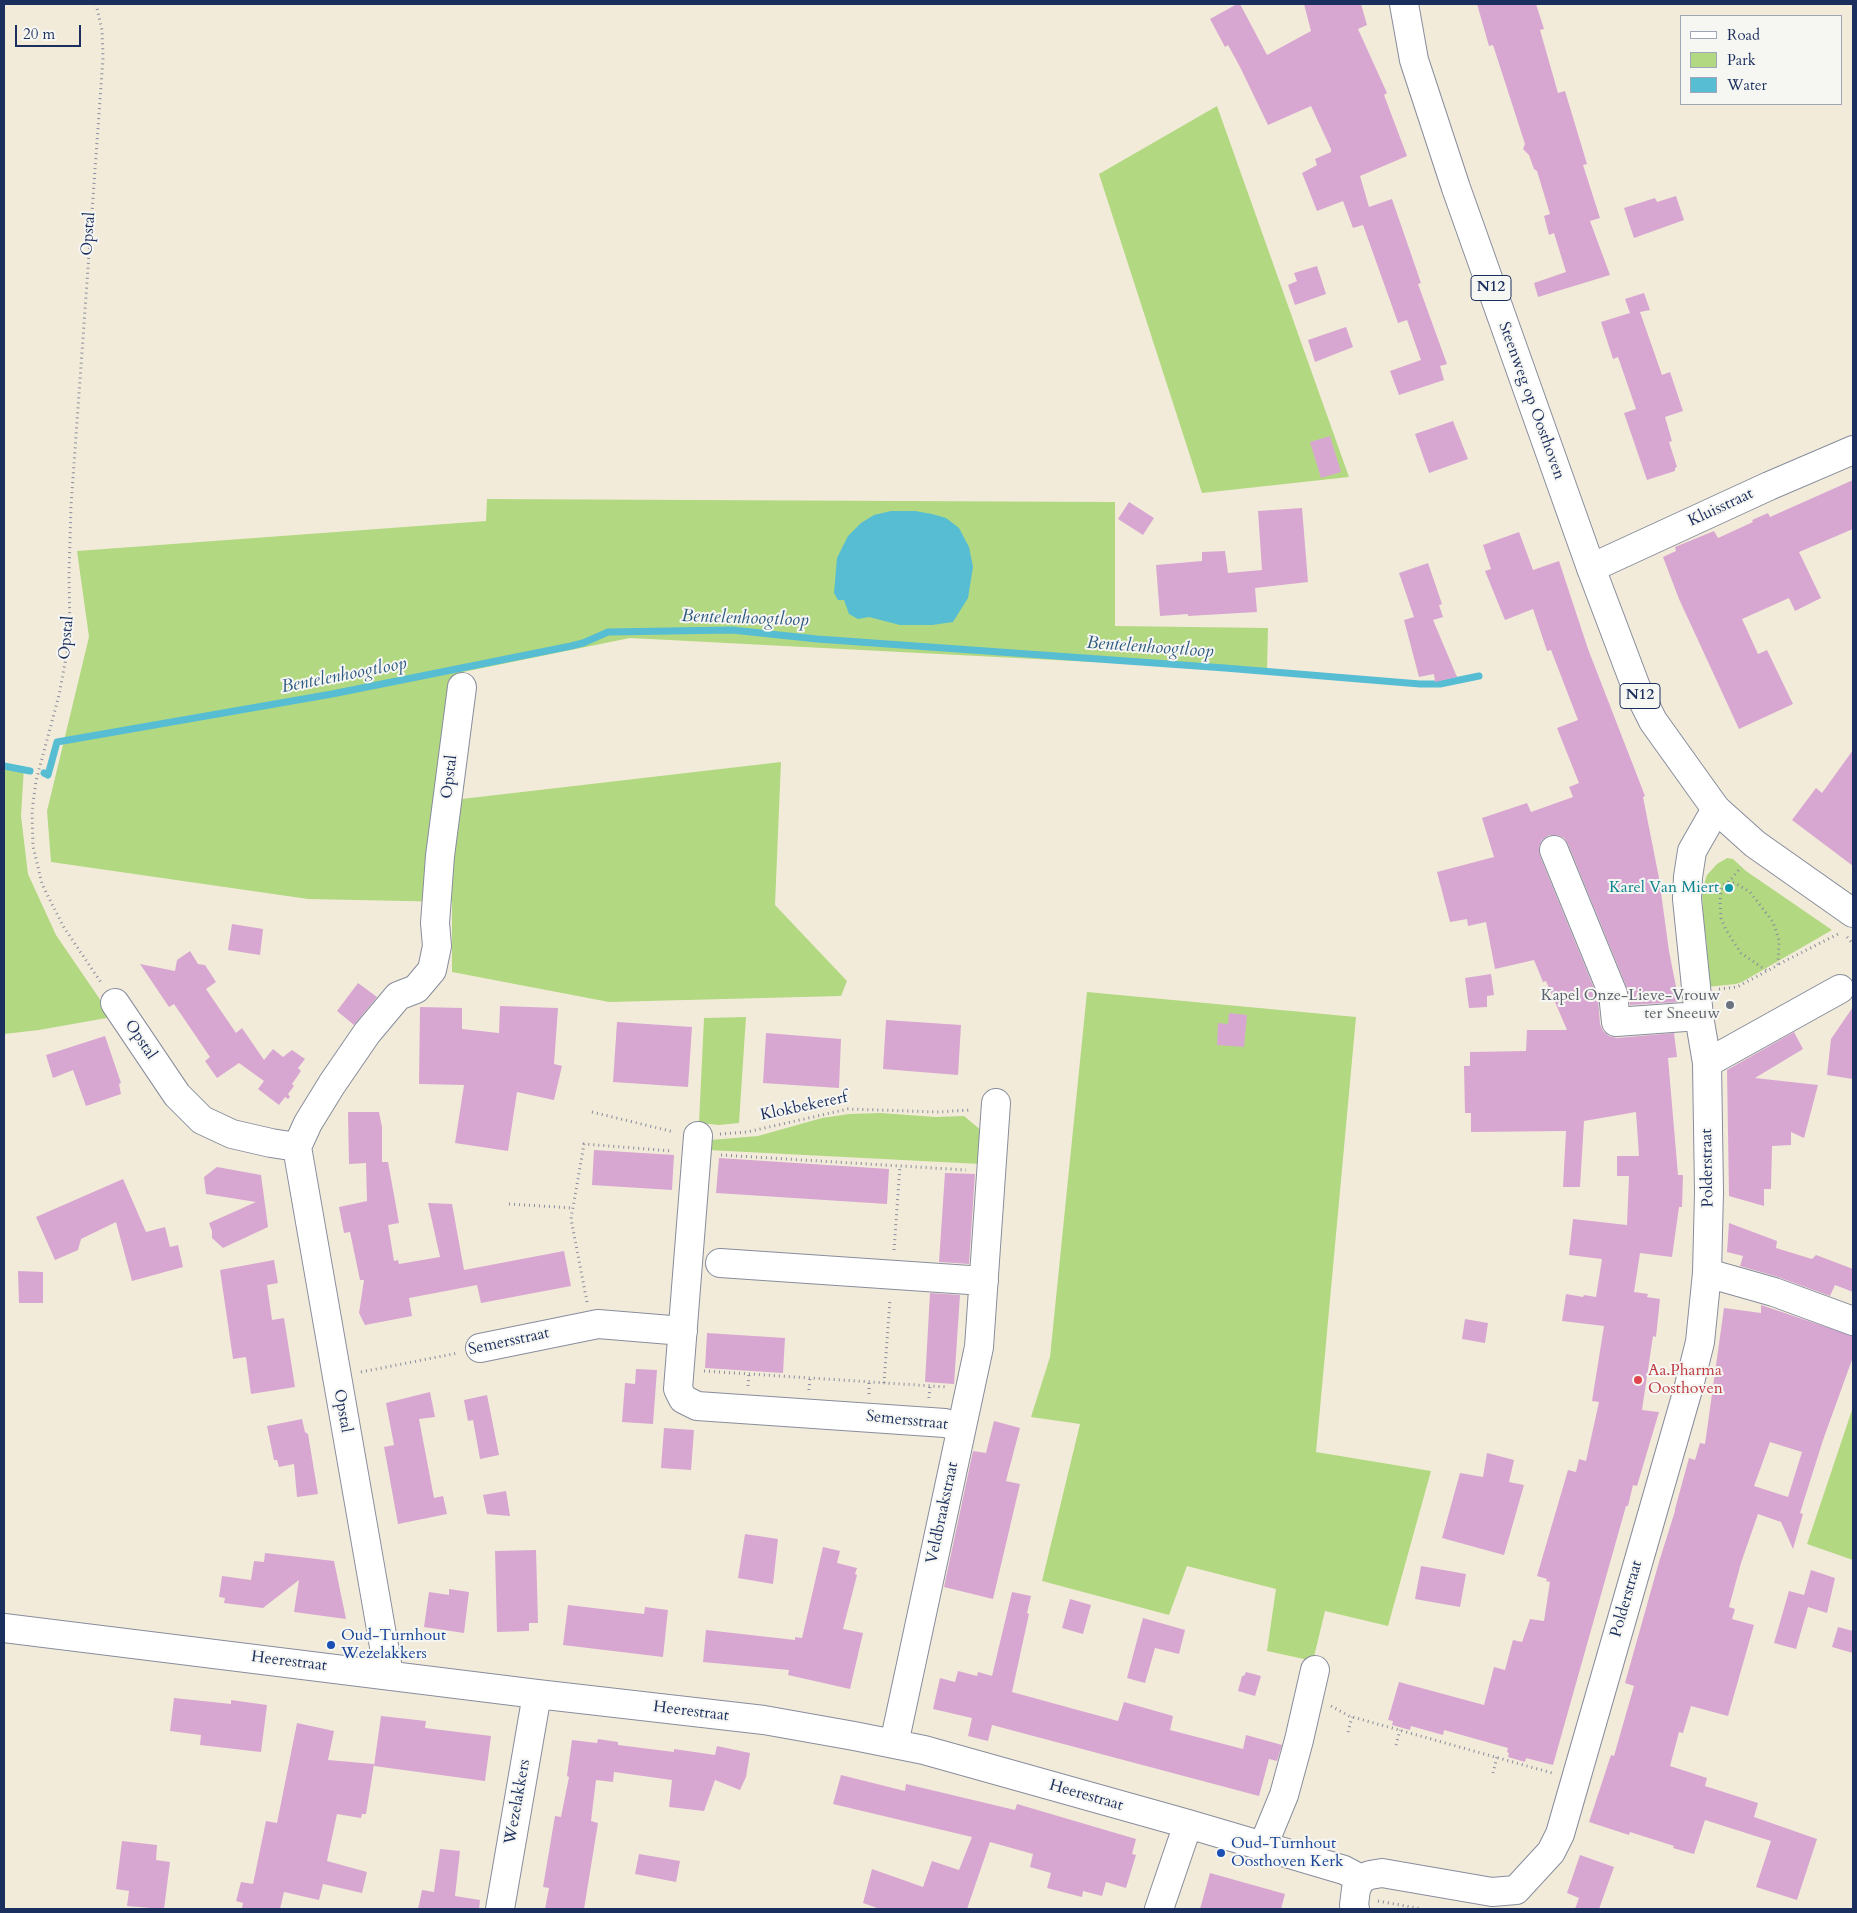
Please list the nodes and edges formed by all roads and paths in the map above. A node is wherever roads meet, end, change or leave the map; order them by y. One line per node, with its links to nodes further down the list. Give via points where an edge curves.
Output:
1 (96, 4): 16 (path, Opstal, via 102,30 103,58 71,506 70,637 59,695 36,781 32,812 33,846 42,884 62,926)
2 (1404, 4): 4 (street, Steenweg op Oosthoven / N12, via 1414,60 1456,188)
3 (1853, 450): 4 (street, Kluisstraat)
4 (1591, 568): 6 (street, N12, via 1636,687 1653,721)
5 (462, 687): 22 (street, Opstal, via 440,856 435,923 437,946 432,970 416,989 398,996 367,1033 308,1123)
6 (1716, 809): 10 (street, N12, via 1756,844); 17 (street, Polderstraat, via 1692,851 1688,877 1687,899)
7 (1554, 850): 17 (street, via 1613,994 1616,1022)
8 (1741, 867): 9 (path)
9 (1728, 882): 12 (path, via 1735,882 1750,892 1773,922 1779,940); 13 (path, via 1721,890 1720,902 1726,930 1741,952)
10 (1853, 913)
11 (1853, 944): 12 (path, via 1851,939 1839,933)
12 (1778, 965): 13 (path)
13 (1767, 971): 15 (path, via 1737,987)
14 (1840, 989): 18 (street)
15 (1711, 990)
16 (115, 1004): 22 (street, Opstal, via 177,1095 202,1120 232,1134)
17 (1699, 1016): 18 (street, Polderstraat)
18 (1707, 1063): 27 (street, Polderstraat)
19 (996, 1103): 21 (path, Klokbekererf, via 967,1111 848,1109); 23 (street, Veldbraakstraat)
20 (592, 1112): 21 (path, Klokbekererf, via 671,1132)
21 (697, 1144): 23 (path); 25 (path, via 584,1144); 31 (street, Semersstraat)
22 (297, 1147): 34 (street, Opstal)
23 (991, 1172): 28 (street, Veldbraakstraat)
24 (510, 1204): 25 (path)
25 (573, 1208): 29 (path, via 571,1219)
26 (720, 1264): 28 (street)
27 (1707, 1273): 30 (street, via 1774,1292); 48 (street, Polderstraat, via 1700,1342 1689,1386)
28 (984, 1282): 35 (street, Veldbraakstraat, via 980,1347)
29 (588, 1306)
30 (1853, 1321)
31 (683, 1331): 32 (street, Semersstraat, via 598,1324); 33 (street, Semersstraat)
32 (480, 1348): 34 (path, Semersstraat)
33 (680, 1370): 35 (path); 36 (street, Semersstraat, via 678,1389 683,1399 697,1406 945,1422)
34 (336, 1378): 38 (street, Opstal)
35 (970, 1388): 36 (street, Veldbraakstraat)
36 (961, 1428): 44 (street, Veldbraakstraat)
37 (4, 1628): 38 (street, Heerestraat)
38 (388, 1675): 40 (street, Heerestraat)
39 (1312, 1681): 41 (path); 50 (street, via 1284,1795)
40 (537, 1694): 44 (street, Heerestraat, via 764,1720); 53 (street, Wezelakkers)
41 (1352, 1717): 42 (path); 43 (path)
42 (1400, 1730): 45 (path); 46 (path)
43 (1348, 1732)
44 (894, 1744): 49 (street, Heerestraat)
45 (1396, 1745)
46 (1497, 1757): 47 (path); 48 (path)
47 (1493, 1773)
48 (1576, 1779): 52 (street, Polderstraat, via 1560,1834)
49 (1188, 1824): 50 (street, Heerestraat); 54 (street)
50 (1263, 1846): 51 (street, Heerestraat, via 1344,1870)
51 (1357, 1896): 52 (street, via 1370,1875 1382,1873 1492,1892); 55 (path)
52 (1518, 1900)
53 (500, 1909)
54 (1159, 1909)
55 (1415, 1909): 56 (path)
56 (1422, 1909)

